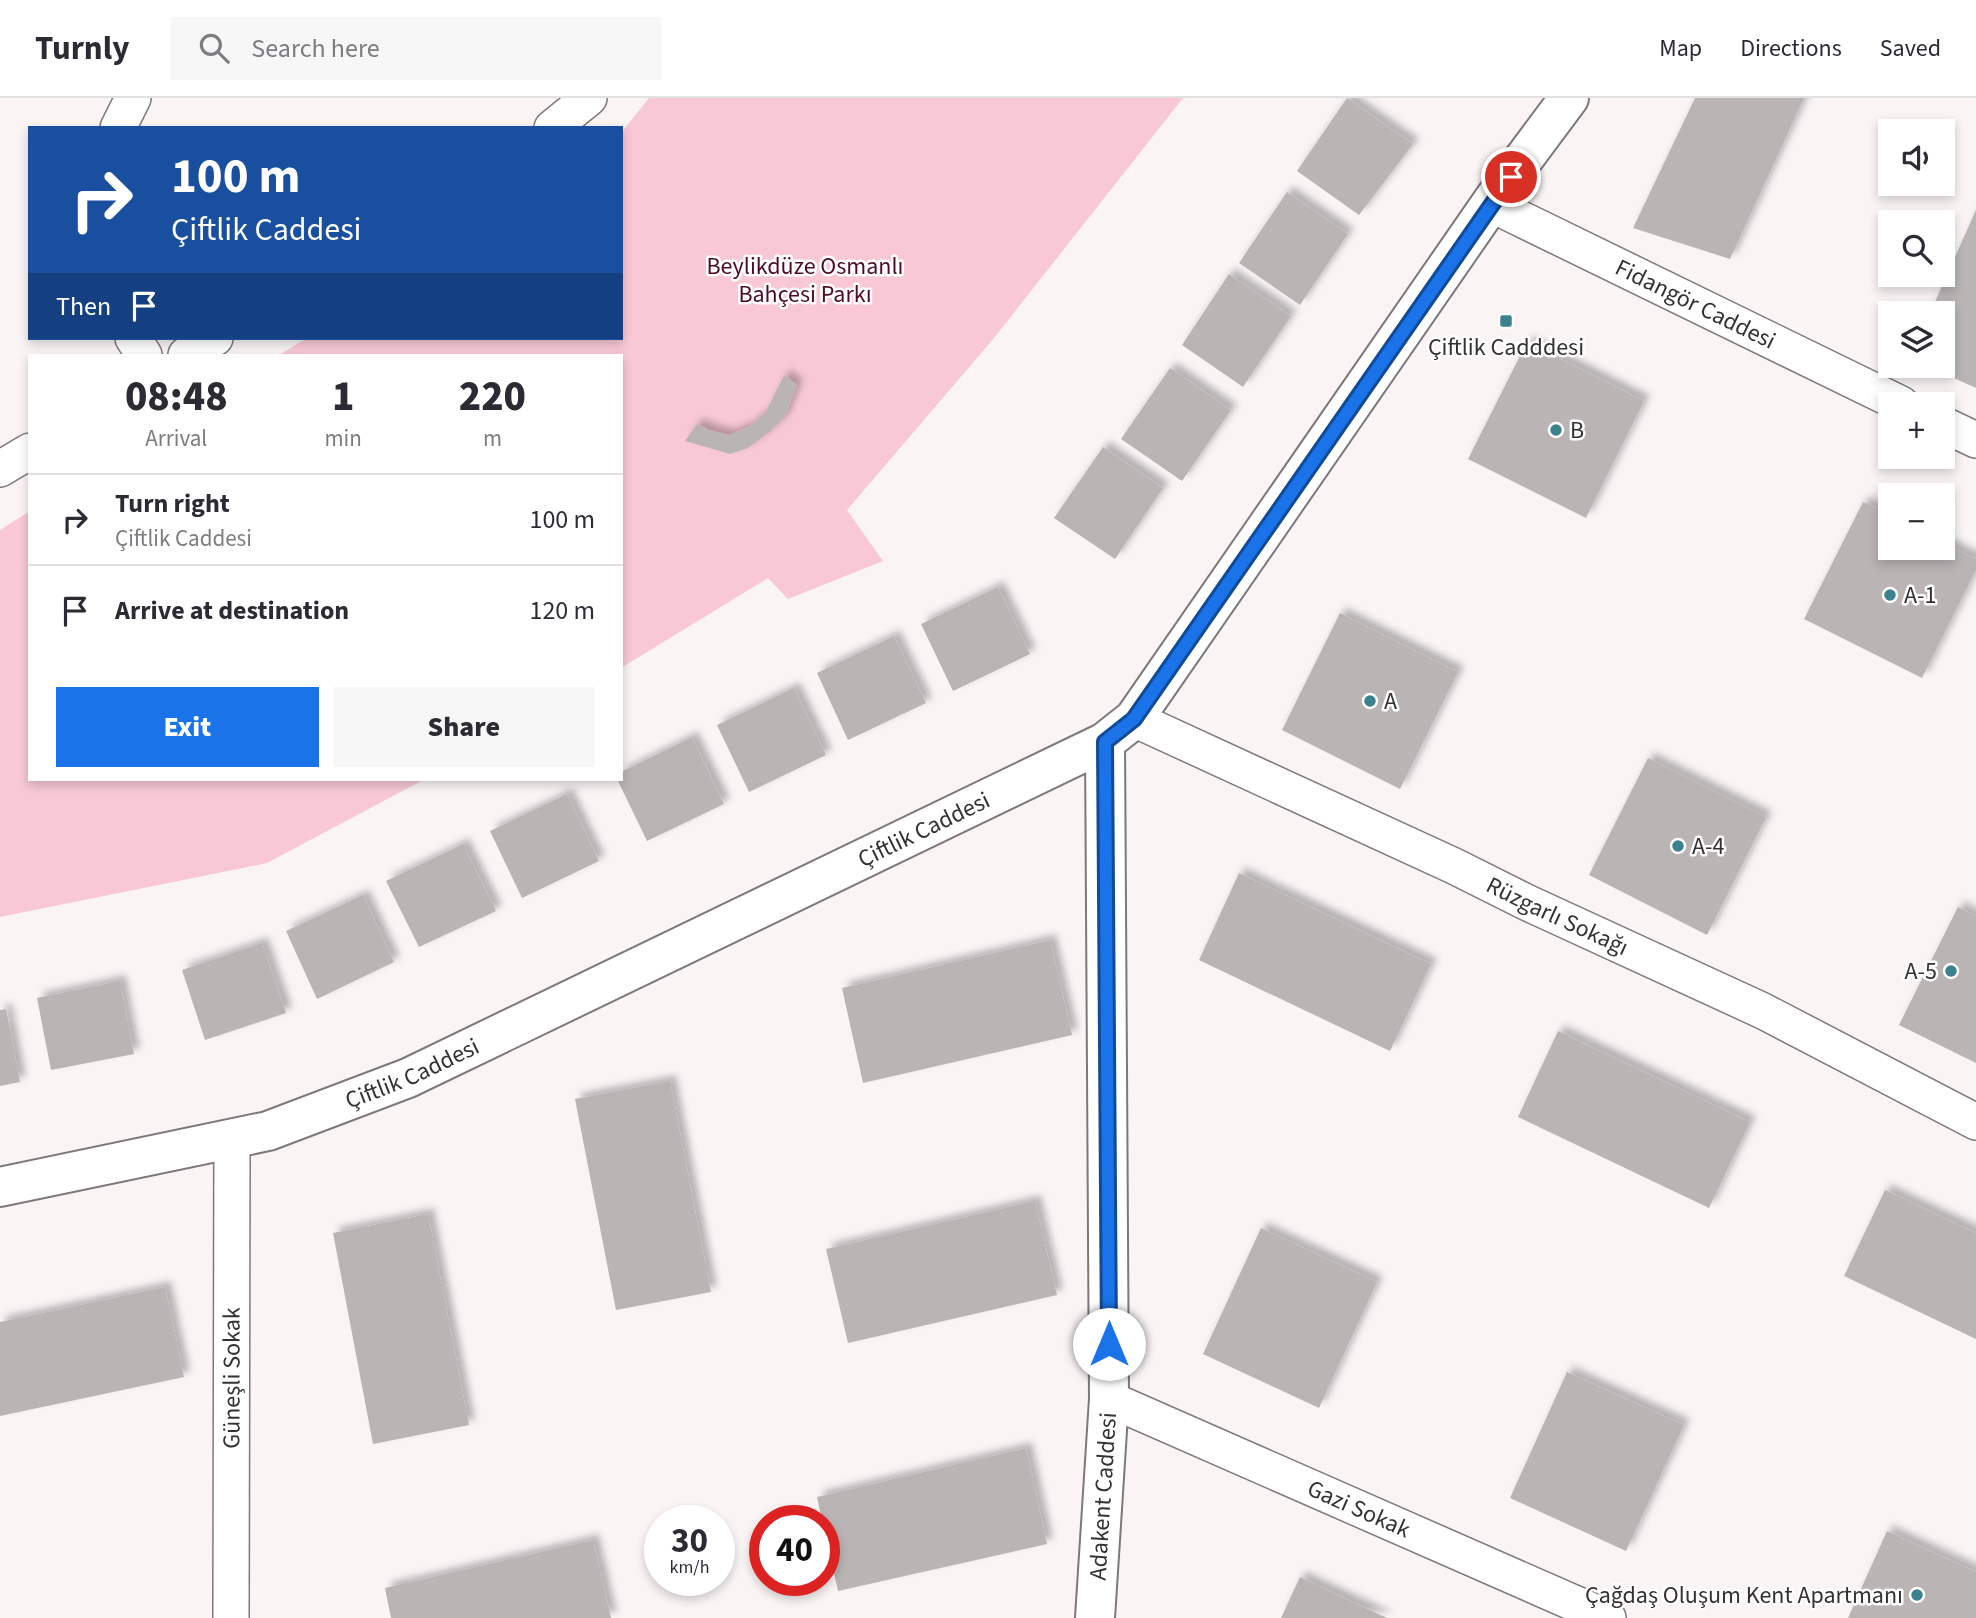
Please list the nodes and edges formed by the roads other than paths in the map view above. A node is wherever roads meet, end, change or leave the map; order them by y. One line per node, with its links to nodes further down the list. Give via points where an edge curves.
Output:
1 (133, 98): 4 (street)
2 (589, 98): 5 (street)
3 (1569, 98): 6 (street, Çiftlik Caddesi)
4 (119, 126)
5 (554, 126)
6 (1496, 196): 9 (street, Fidangör Caddesi, via 1509,213); 14 (street, Çiftlik Caddesi)
7 (212, 340): 8 (street)
8 (188, 354)
9 (1878, 393)
10 (1955, 430): 11 (street)
11 (1976, 440)
12 (28, 452): 13 (street)
13 (0, 470)
14 (1119, 730): 15 (street, Rüzgarlı Sokağı, via 1454,866 1763,1011); 16 (street, Çiftlik Caddesi, via 408,1077 268,1131); 18 (street, Adakent Caddesi)
15 (1976, 1122)
16 (232, 1138): 17 (street, Çiftlik Caddesi); 20 (street, Güneşli Sokak)
17 (0, 1187)
18 (1109, 1399): 19 (street, Adakent Caddesi); 21 (street, Gazi Sokak)
19 (1089, 1617)
20 (231, 1618)
21 (1608, 1618)

